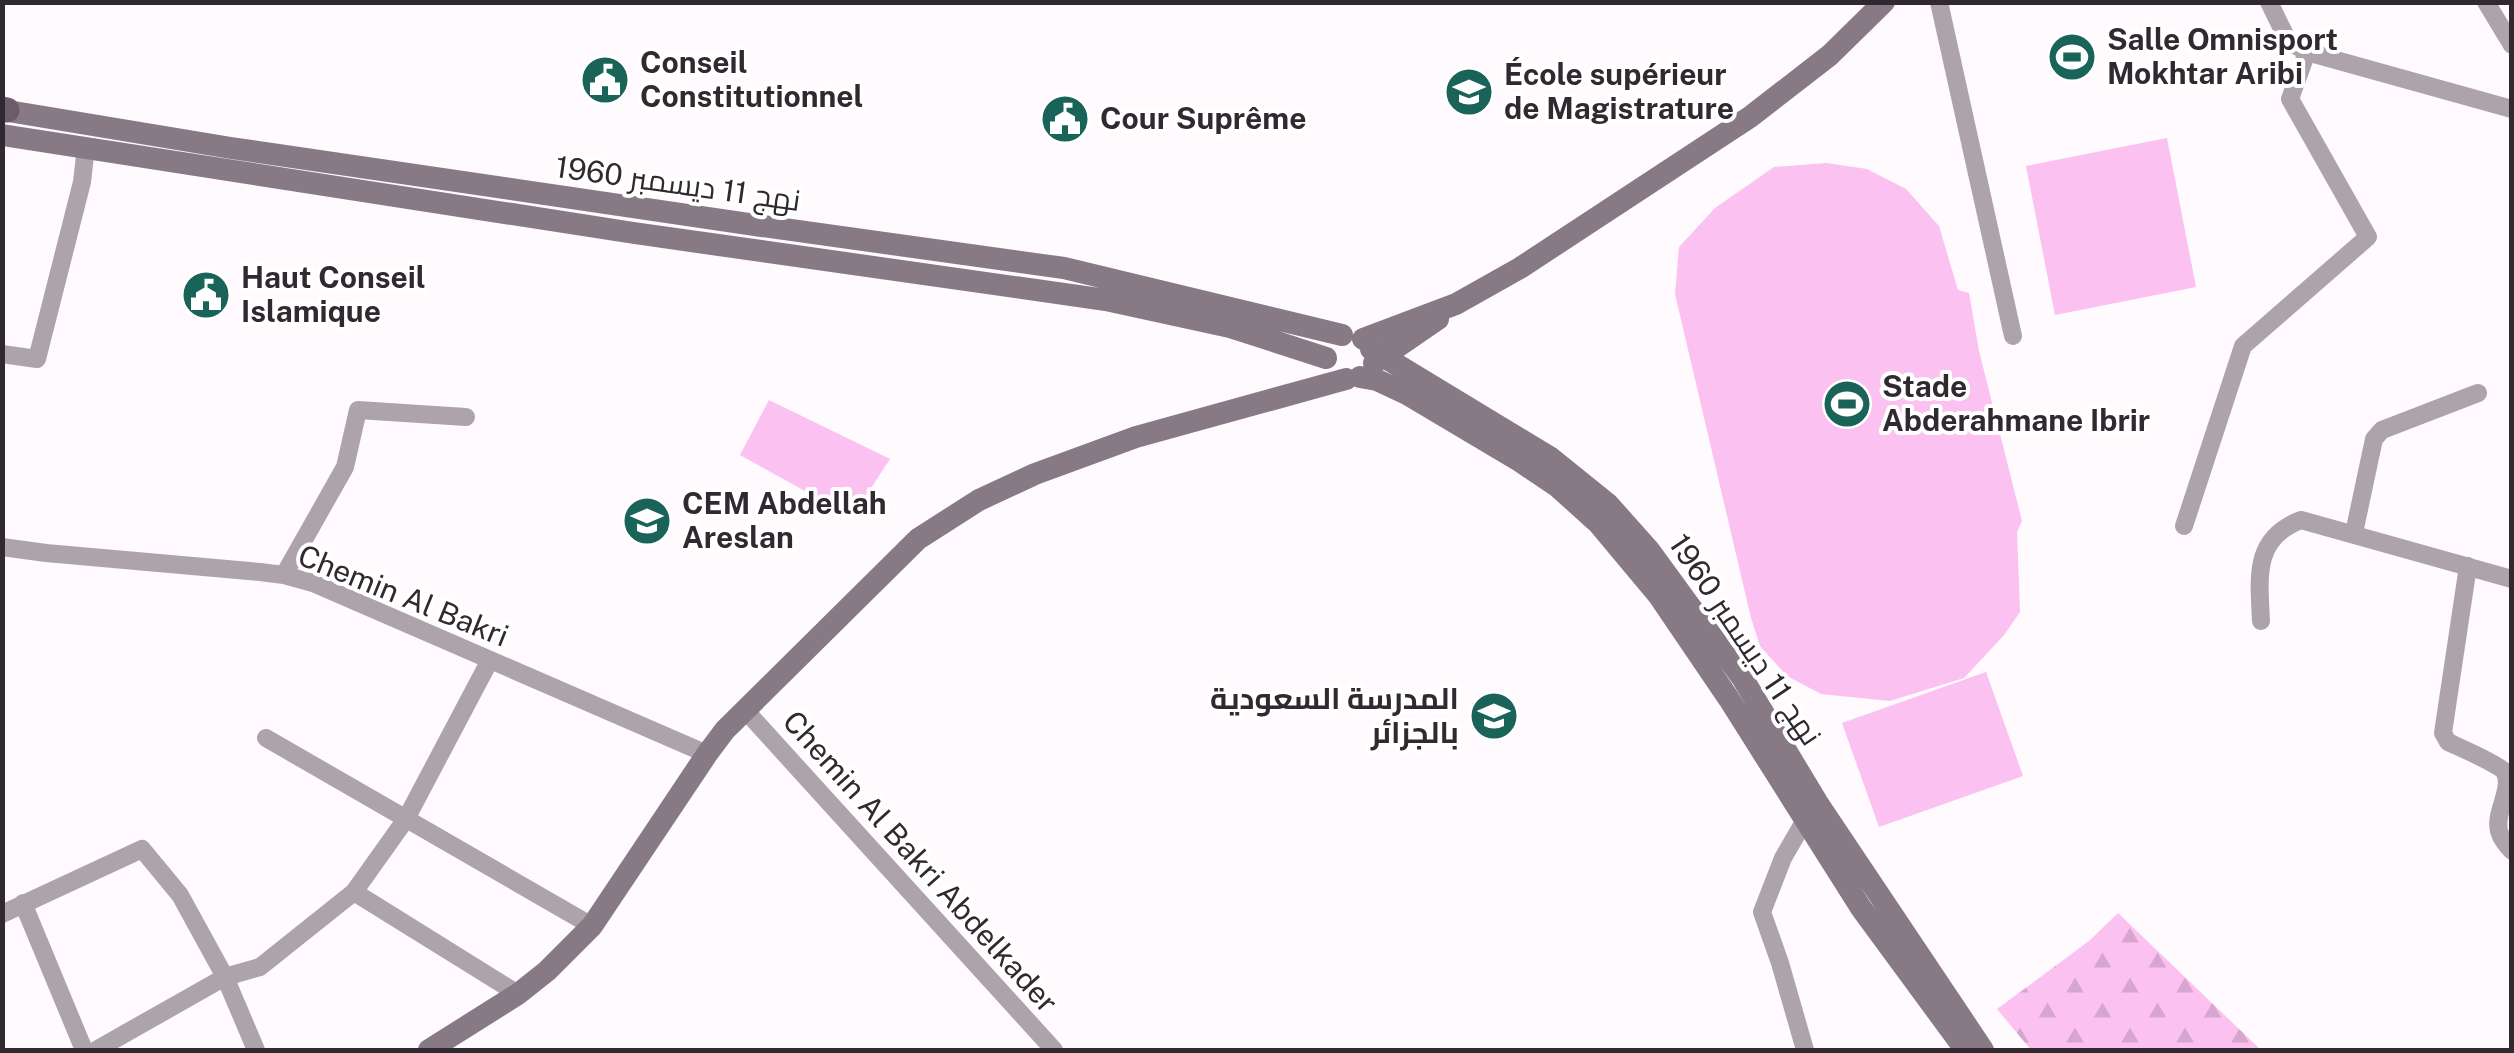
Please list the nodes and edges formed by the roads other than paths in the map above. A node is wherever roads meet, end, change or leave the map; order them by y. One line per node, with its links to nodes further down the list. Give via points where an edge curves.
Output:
1 (1884, 2): 12 (main road, via 1830,55 1750,117 1520,268)
2 (1939, 2): 10 (street)
3 (2269, 2): 6 (street, via 2288,40)
4 (2486, 2): 5 (street)
5 (2512, 45)
6 (2306, 52): 7 (street); 17 (street, via 2290,99 2368,237 2243,346)
7 (2512, 109)
8 (4, 116): 9 (main road, نهج 11 ديسمبر 1960); 12 (main road, نهج 11 ديسمبر 1960, via 1064,268)
9 (86, 147): 11 (street, via 37,359); 13 (main road, نهج 11 ديسمبر 1960, via 1106,300 1230,326)
10 (2013, 336)
11 (2, 354)
12 (1362, 357): 13 (main road, via 1330,344); 15 (main road); 29 (main road, نهج 11 ديسمبر 1960, via 1377,380 1518,460 1598,523 1659,596); 44 (main road, نهج 11 ديسمبر 1960, via 1512,433 1608,504 1743,679)
13 (1327, 360): 15 (main road)
14 (2478, 393): 18 (street, via 2374,439)
15 (1267, 400): 25 (main road, via 1136,437 978,500 918,539)
16 (466, 417): 21 (street, via 358,410 345,467)
17 (2184, 526)
18 (2354, 533): 20 (street); 23 (street, via 2301,520 2282,527 2262,560)
19 (2, 547): 21 (street, Chemin Al Bakri)
20 (2468, 566): 22 (street); 30 (street, via 2443,734 2504,771 2510,782 2500,831)
21 (284, 575): 24 (street, Chemin Al Bakri)
22 (2512, 579)
23 (2261, 621)
24 (490, 660): 27 (street, Chemin Al Bakri); 28 (street)
25 (745, 710): 27 (main road); 41 (street, Chemin Al Bakri Abdelkader)
26 (266, 738): 28 (street)
27 (706, 754): 34 (main road)
28 (406, 819): 31 (street); 34 (street)
29 (1805, 820): 42 (street, via 1762,912); 43 (main road, نهج 11 ديسمبر 1960)
30 (2512, 850)
31 (354, 892): 35 (street, via 260,967); 36 (street)
32 (23, 903): 33 (street); 35 (street, via 142,849 180,894); 37 (street)
33 (2, 914)
34 (592, 926): 36 (main road)
35 (225, 977): 38 (street); 39 (street)
36 (518, 994): 40 (main road)
37 (84, 1050)
38 (96, 1050)
39 (256, 1050)
40 (429, 1050)
41 (1054, 1050)
42 (1804, 1050)
43 (1966, 1050)
44 (1984, 1050)

